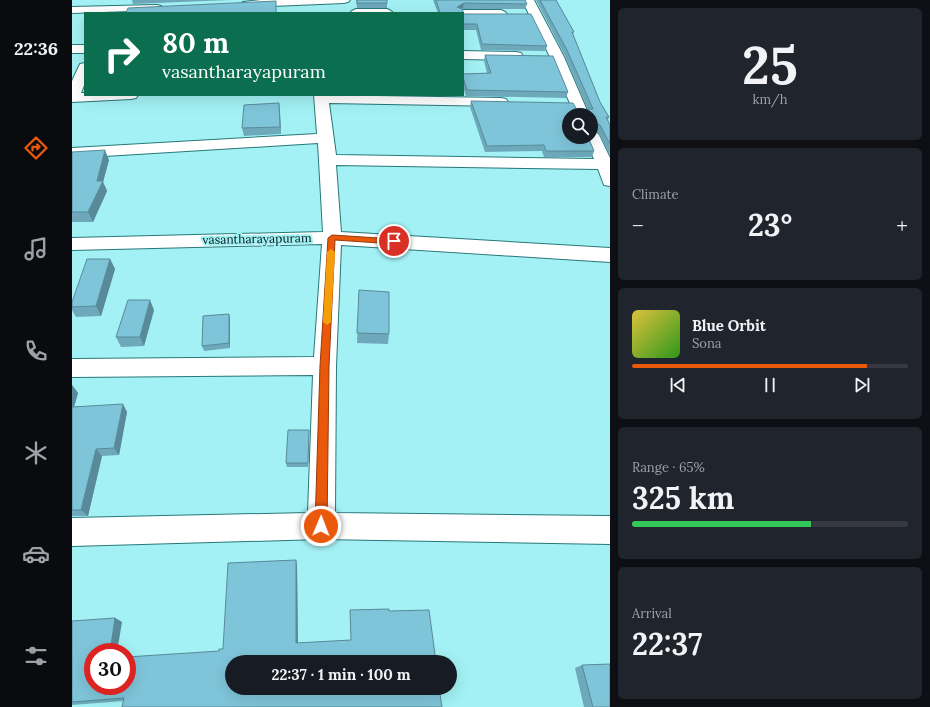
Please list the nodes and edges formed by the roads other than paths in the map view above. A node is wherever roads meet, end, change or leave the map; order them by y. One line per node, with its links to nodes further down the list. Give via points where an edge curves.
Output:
1 (344, 0): 4 (street)
2 (363, 0): 8 (street)
3 (528, 0): 10 (street)
4 (234, 5)
5 (109, 8): 6 (street); 7 (street)
6 (171, 8)
7 (72, 10)
8 (357, 12)
9 (464, 14): 10 (street)
10 (536, 15): 16 (street)
11 (72, 49): 12 (street)
12 (84, 49)
13 (464, 55): 14 (street)
14 (526, 57)
15 (541, 57): 16 (street)
16 (557, 58): 24 (street)
17 (84, 70): 20 (street)
18 (111, 96): 20 (street)
19 (321, 97): 21 (street); 25 (street)
20 (72, 98)
21 (512, 102)
22 (560, 103): 23 (street)
23 (576, 108)
24 (579, 108)
25 (325, 138): 27 (street); 28 (street)
26 (595, 144): 29 (street)
27 (72, 153)
28 (328, 160): 29 (street); 31 (street)
29 (605, 164): 30 (street)
30 (610, 181)
31 (332, 238): 32 (street, vasantharayapuram); 33 (street, vasantharayapuram); 34 (street)
32 (72, 244)
33 (610, 255)
34 (325, 366): 35 (street); 36 (street)
35 (72, 368)
36 (321, 526): 37 (street); 38 (street)
37 (610, 530)
38 (72, 532)

